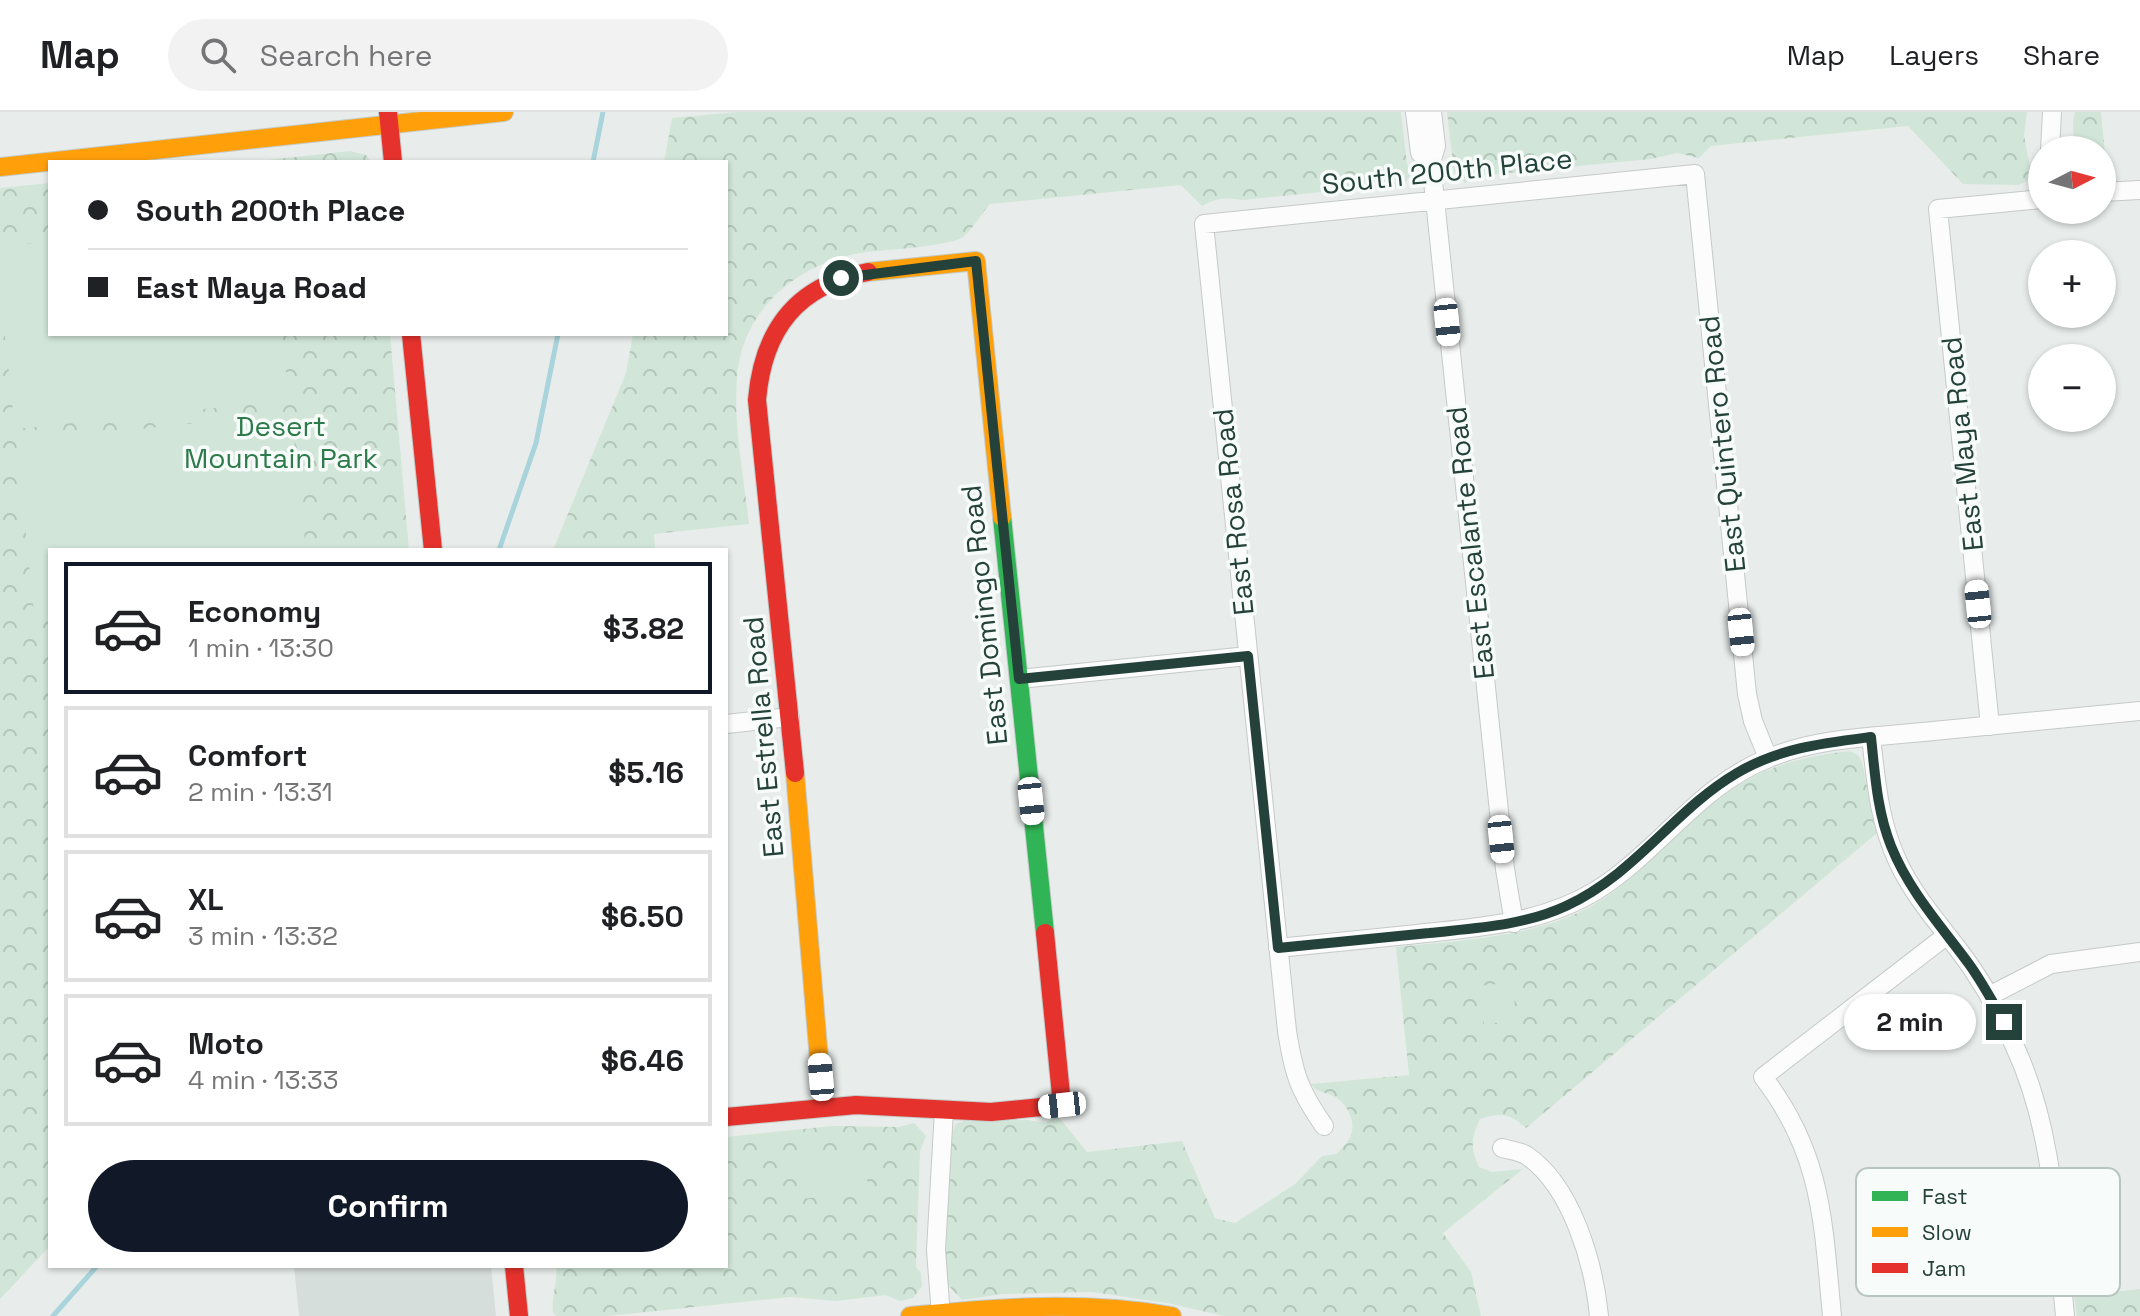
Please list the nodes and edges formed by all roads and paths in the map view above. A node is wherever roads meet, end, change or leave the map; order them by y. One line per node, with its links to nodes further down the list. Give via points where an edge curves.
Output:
1 (504, 112): 5 (street)
2 (1415, 112): 10 (street, East Escalante Road, via 1420,153)
3 (1432, 112): 10 (street, East Escalante Road, via 1436,146)
4 (2052, 112): 6 (street)
5 (389, 119): 7 (street); 8 (street)
6 (2051, 136)
7 (57, 160)
8 (393, 160)
9 (48, 161): 11 (street)
10 (1431, 163): 15 (street, East Escalante Road)
11 (0, 167)
12 (1695, 174): 15 (street, South 200th Place); 28 (street, East Quintero Road, via 1747,694)
13 (2140, 190): 14 (street)
14 (2116, 191)
15 (1435, 200): 17 (street, South 200th Place); 29 (street, East Escalante Road)
16 (2028, 200): 26 (street, East Maya Road, via 1938,209)
17 (1204, 224): 21 (street, East Rosa Road)
18 (976, 261): 22 (street, East Domingo Road); 24 (street, East Estrella Road, via 841,278 812,291 782,319 764,353 757,400)
19 (411, 336): 20 (street)
20 (433, 548)
21 (1248, 656): 22 (street); 31 (street, East Rosa Road)
22 (1019, 679): 35 (street, East Domingo Road, via 1062,1105)
23 (2140, 711): 26 (street)
24 (790, 717): 25 (street); 34 (street, East Estrella Road)
25 (728, 724)
26 (1990, 726): 27 (street)
27 (1871, 737): 28 (street); 30 (street, via 1878,801 1890,844 1910,884)
28 (1768, 758): 29 (street, via 1720,785 1597,890)
29 (1514, 923): 31 (street)
30 (1947, 935): 33 (street); 47 (street, via 1763,1077 1794,1122 1811,1163 1822,1212)
31 (1278, 948): 37 (street, East Rosa Road, via 1293,1066 1303,1095)
32 (2140, 952): 33 (street, via 2051,964)
33 (1989, 996): 39 (street, via 2017,1051 2038,1110)
34 (823, 1107): 35 (street); 36 (street)
35 (944, 1110): 42 (street, via 936,1250)
36 (728, 1117)
37 (1324, 1126)
38 (1502, 1148): 46 (street, via 1525,1155 1549,1179 1569,1211 1587,1252)
39 (2050, 1168)
40 (514, 1268): 43 (street)
41 (2063, 1296): 48 (street)
42 (941, 1314): 44 (street); 45 (street, via 1061,1305)
43 (519, 1316)
44 (910, 1316)
45 (1172, 1316)
46 (1599, 1316)
47 (1832, 1316)
48 (2065, 1316)

